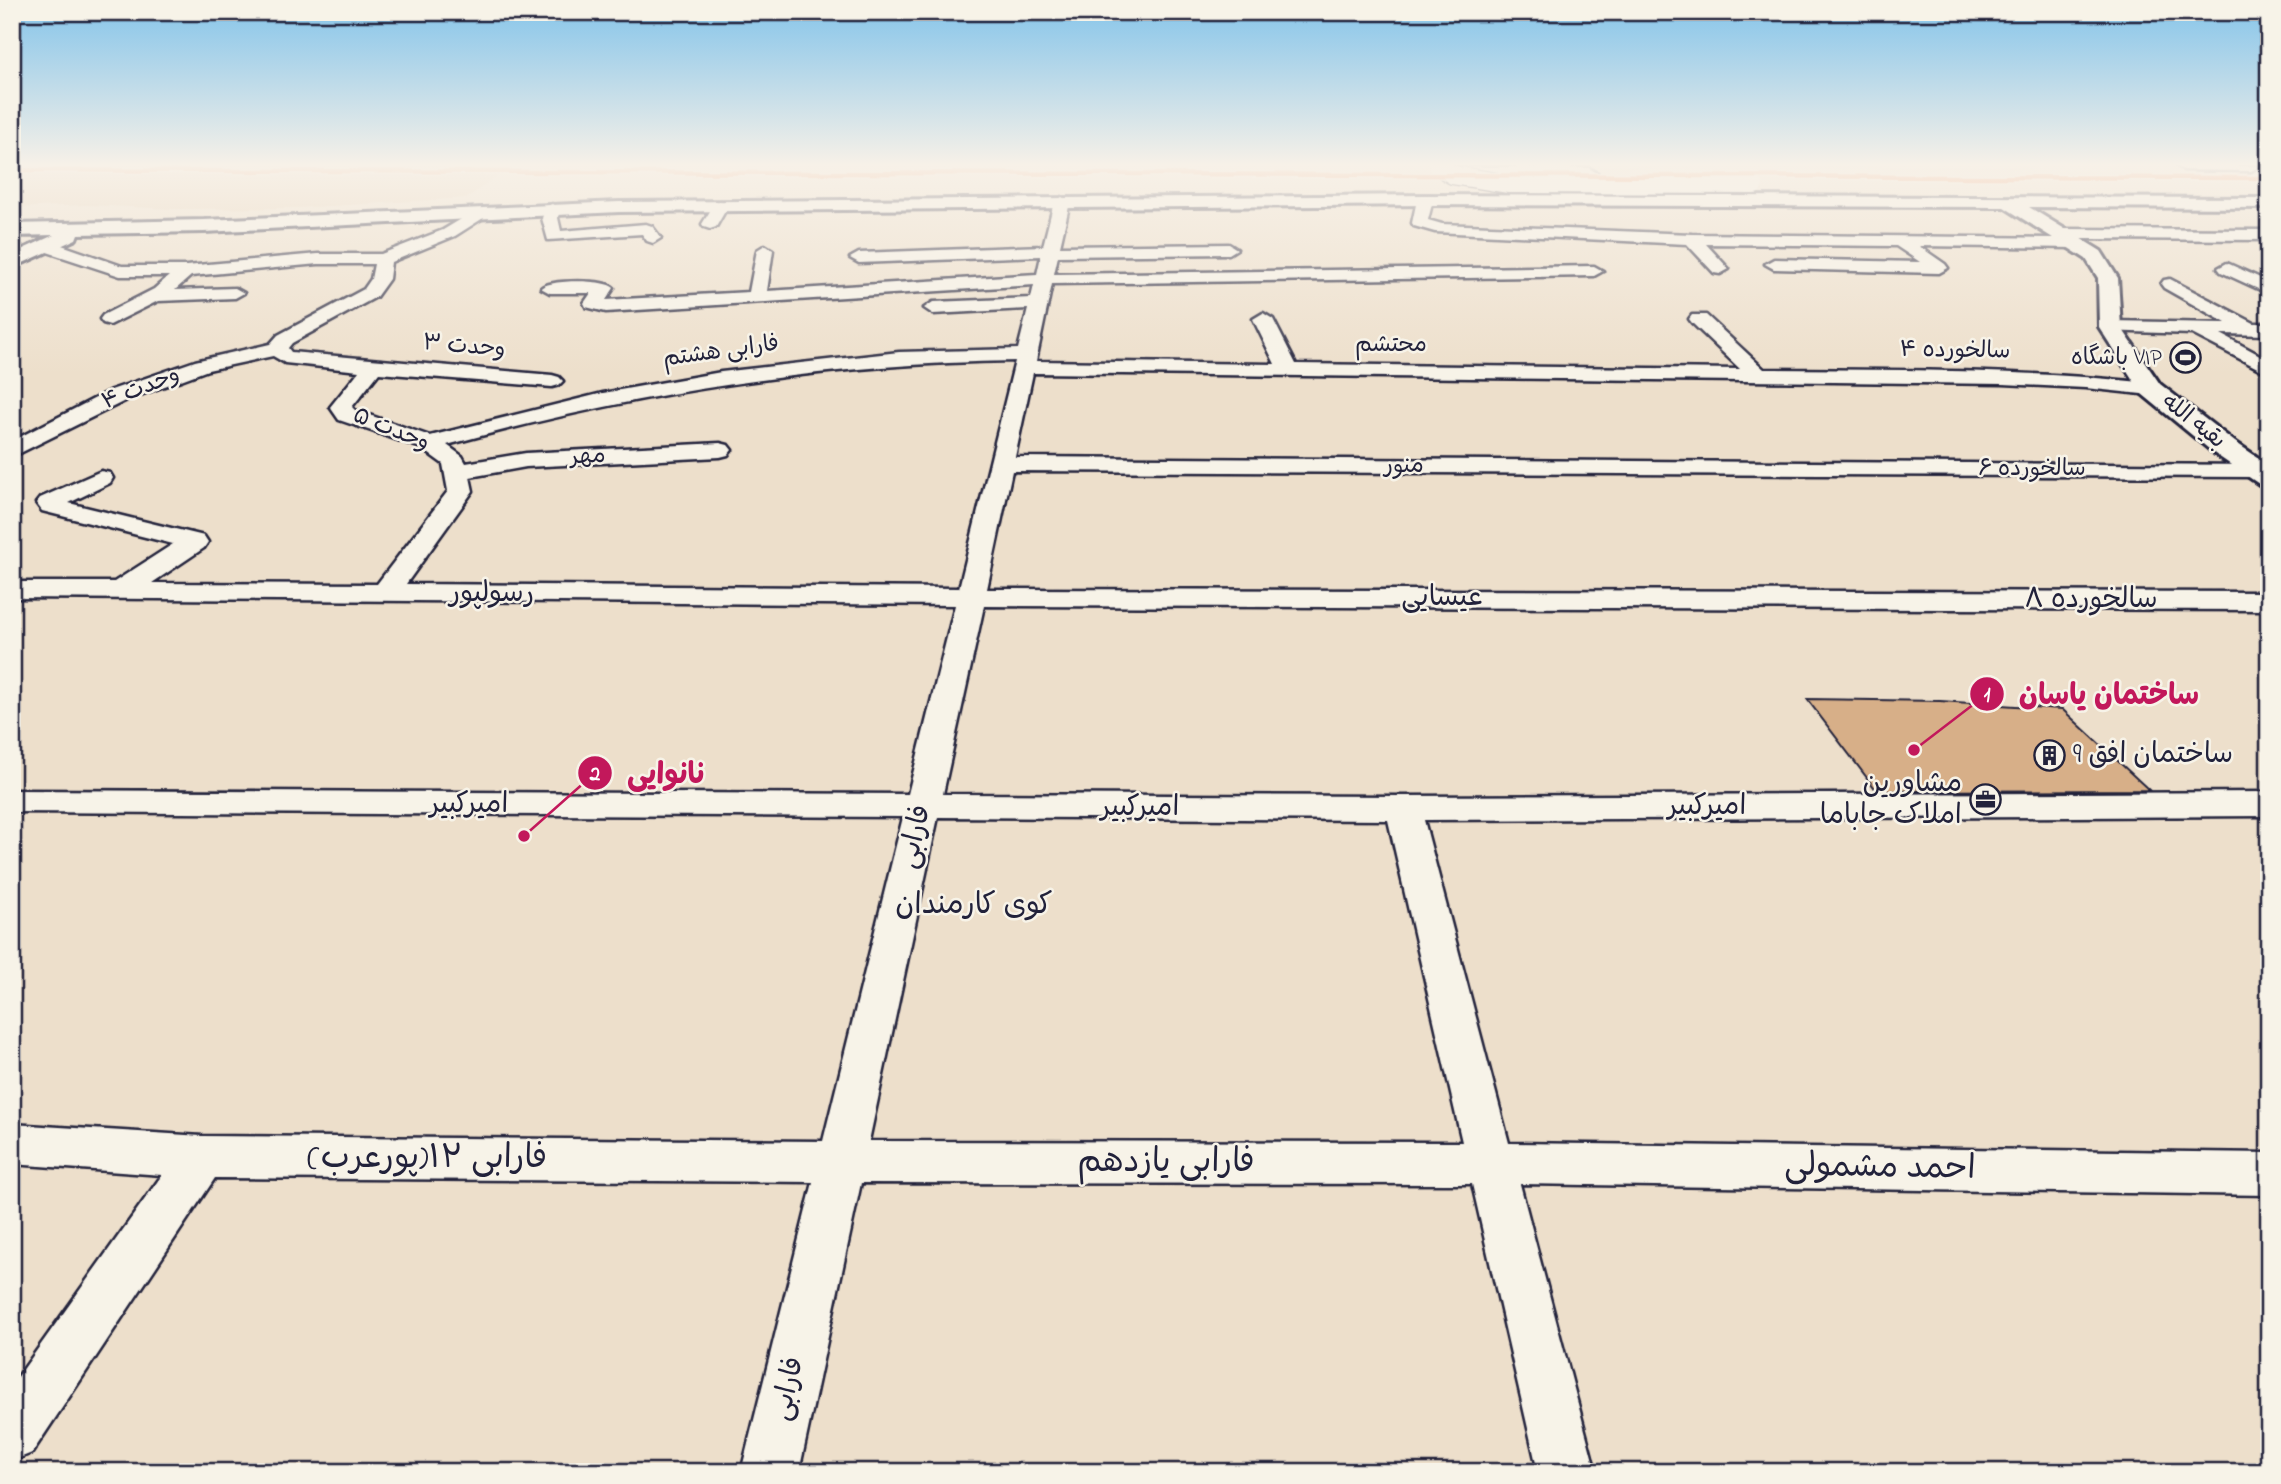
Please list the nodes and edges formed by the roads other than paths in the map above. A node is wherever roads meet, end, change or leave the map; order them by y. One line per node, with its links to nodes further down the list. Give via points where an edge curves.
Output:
1 (33, 235): 14 (main road)
2 (69, 235): 14 (main road)
3 (443, 235): 20 (street)
4 (554, 235): 5 (street)
5 (574, 235)
6 (1054, 235): 17 (street, فارابی)
7 (1598, 235): 10 (street)
8 (2061, 235): 11 (main road)
9 (2256, 235): 11 (street)
10 (1692, 239): 12 (street); 24 (street)
11 (2067, 239): 13 (street); 38 (main road, via 2095,255 2108,278)
12 (1838, 241): 13 (street); 22 (street)
13 (1900, 241): 22 (street, via 1939,268)
14 (47, 246): 19 (main road); 25 (street, via 120,271)
15 (1229, 249): 17 (street)
16 (765, 250): 33 (street)
17 (1051, 251): 18 (street); 30 (street, فارابی)
18 (859, 258)
19 (16, 259)
20 (383, 259): 25 (street, via 262,262); 41 (street, via 380,279 370,293 285,340)
21 (1774, 264): 22 (street)
22 (1867, 267)
23 (2227, 268): 29 (street)
24 (1720, 269)
25 (186, 271): 32 (street)
26 (1594, 271): 30 (street)
27 (2170, 285): 40 (street)
28 (550, 288): 33 (street, via 605,288 593,303 597,305)
29 (2269, 289)
30 (1041, 291): 33 (street); 34 (street); 42 (street, فارابی)
31 (235, 293): 32 (street)
32 (155, 296): 35 (street)
33 (757, 296)
34 (915, 309)
35 (110, 319)
36 (1263, 319): 45 (street)
37 (1699, 319): 46 (street)
38 (2110, 327): 39 (street); 48 (main road, بقیه الله)
39 (2194, 328): 40 (street); 44 (street)
40 (2260, 329)
41 (277, 349): 43 (street, وحدت ۵, via 285,357); 51 (street, وحدت ۴, via 202,365 119,395)
42 (1025, 361): 45 (street, محتشم); 49 (street, فارابی هشتم, via 902,358 782,369 649,390); 53 (street, فارابی)
43 (371, 366): 47 (street, وحدت ۳); 49 (street, وحدت ۵, via 341,407 347,415)
44 (2269, 368)
45 (1288, 369): 46 (street, محتشم)
46 (1757, 374): 48 (street, سالخورده ۴, via 2017,379)
47 (552, 381)
48 (2151, 390): 50 (main road, بقیه الله)
49 (429, 443): 56 (street, وحدت ۵, via 454,461)
50 (2225, 449): 54 (street)
51 (12, 450)
52 (720, 450): 56 (street, مهر, via 526,460)
53 (1002, 464): 55 (street, منور); 61 (street, فارابی)
54 (2265, 465): 55 (street, سالخورده ۶)
55 (1806, 468)
56 (457, 472): 60 (street, وحدت ۵, via 461,491)
57 (102, 478): 59 (street, via 49,503 195,542)
58 (12, 590): 59 (street, رسولپور)
59 (120, 591): 60 (street, رسولپور)
60 (385, 593): 61 (street, رسولپور)
61 (971, 597): 62 (street, عیسایی); 66 (street, فارابی)
62 (1913, 599): 63 (street, سالخورده ۸)
63 (2269, 601)
64 (12, 802): 66 (street, امیرکبیر)
65 (2269, 804): 67 (street, امیرکبیر)
66 (923, 808): 67 (street, امیرکبیر); 70 (street, فارابی)
67 (1403, 808): 71 (street)
68 (12, 1144): 69 (street, فارابی ۱۲(پورعرب))
69 (202, 1157): 70 (street, فارابی ۱۲(پورعرب)); 73 (street)
70 (841, 1162): 71 (street, فارابی یازدهم); 74 (street, فارابی)
71 (1490, 1163): 72 (street, احمد مشمولی); 75 (street)
72 (2269, 1174)
73 (12, 1433)
74 (770, 1472)
75 (1567, 1472)

